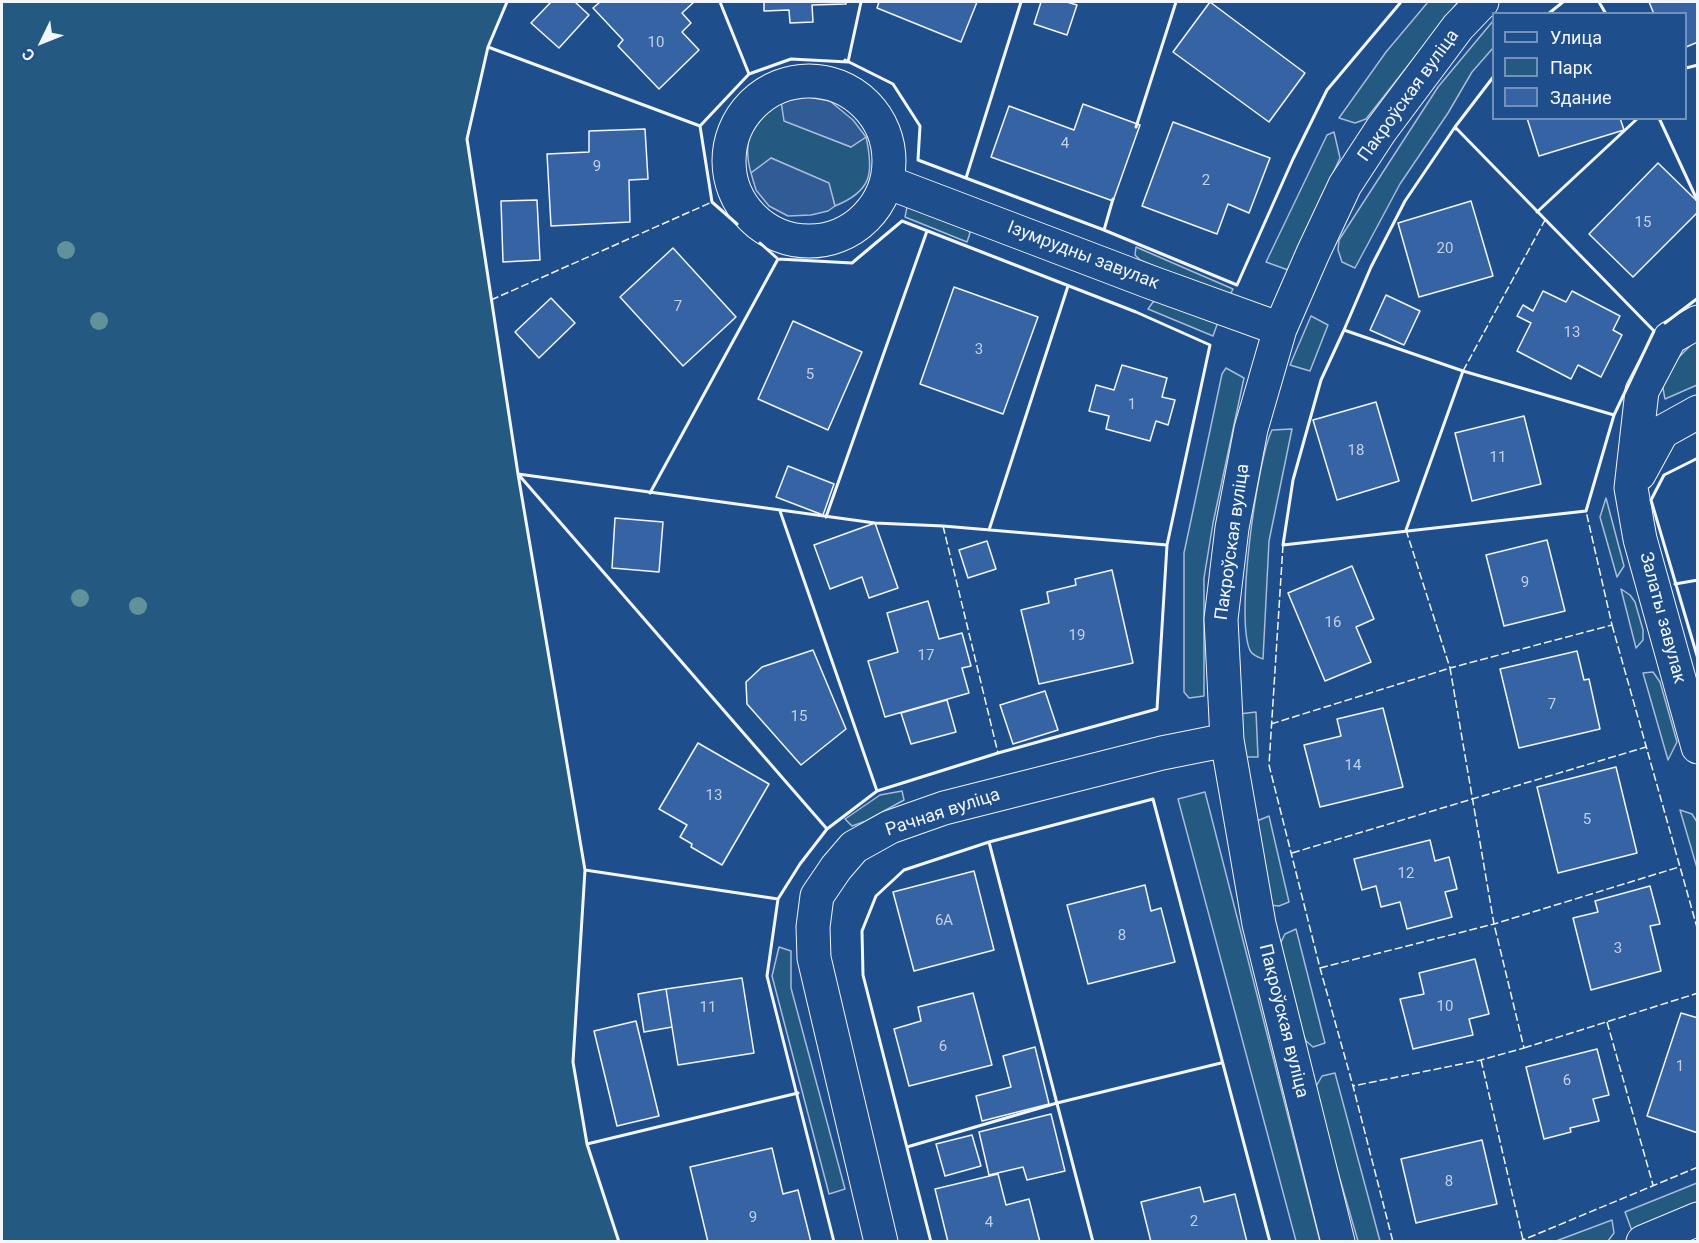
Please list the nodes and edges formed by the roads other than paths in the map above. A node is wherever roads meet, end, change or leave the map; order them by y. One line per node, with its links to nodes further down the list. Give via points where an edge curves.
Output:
1 (1482, 2): 4 (street, Пакроўская вуліца, via 1458,27 1345,185)
2 (887, 182): 2 (street, via 876,207 851,230 835,238 809,242 783,238 760,225 742,206 731,182 729,155 735,129 750,106 778,87 823,82 848,90 869,107 884,129 890,156); 4 (street, Ізумрудны завулак)
3 (1698, 322): 6 (street, Залаты завулак, via 1670,338 1642,391)
4 (1280, 329): 7 (street, Пакроўская вуліца, via 1251,429 1229,551 1221,619)
5 (1698, 412): 6 (street, via 1662,432)
6 (1630, 488): 8 (street, Залаты завулак, via 1640,539)
7 (1227, 740): 10 (street, Рачная вуліца, via 937,811 890,827 854,847 836,868 818,896 814,958); 11 (street, Пакроўская вуліца, via 1259,924)
8 (1698, 747)
9 (1698, 1220): 12 (street)
10 (881, 1242)
11 (1338, 1242)
12 (1642, 1242)

